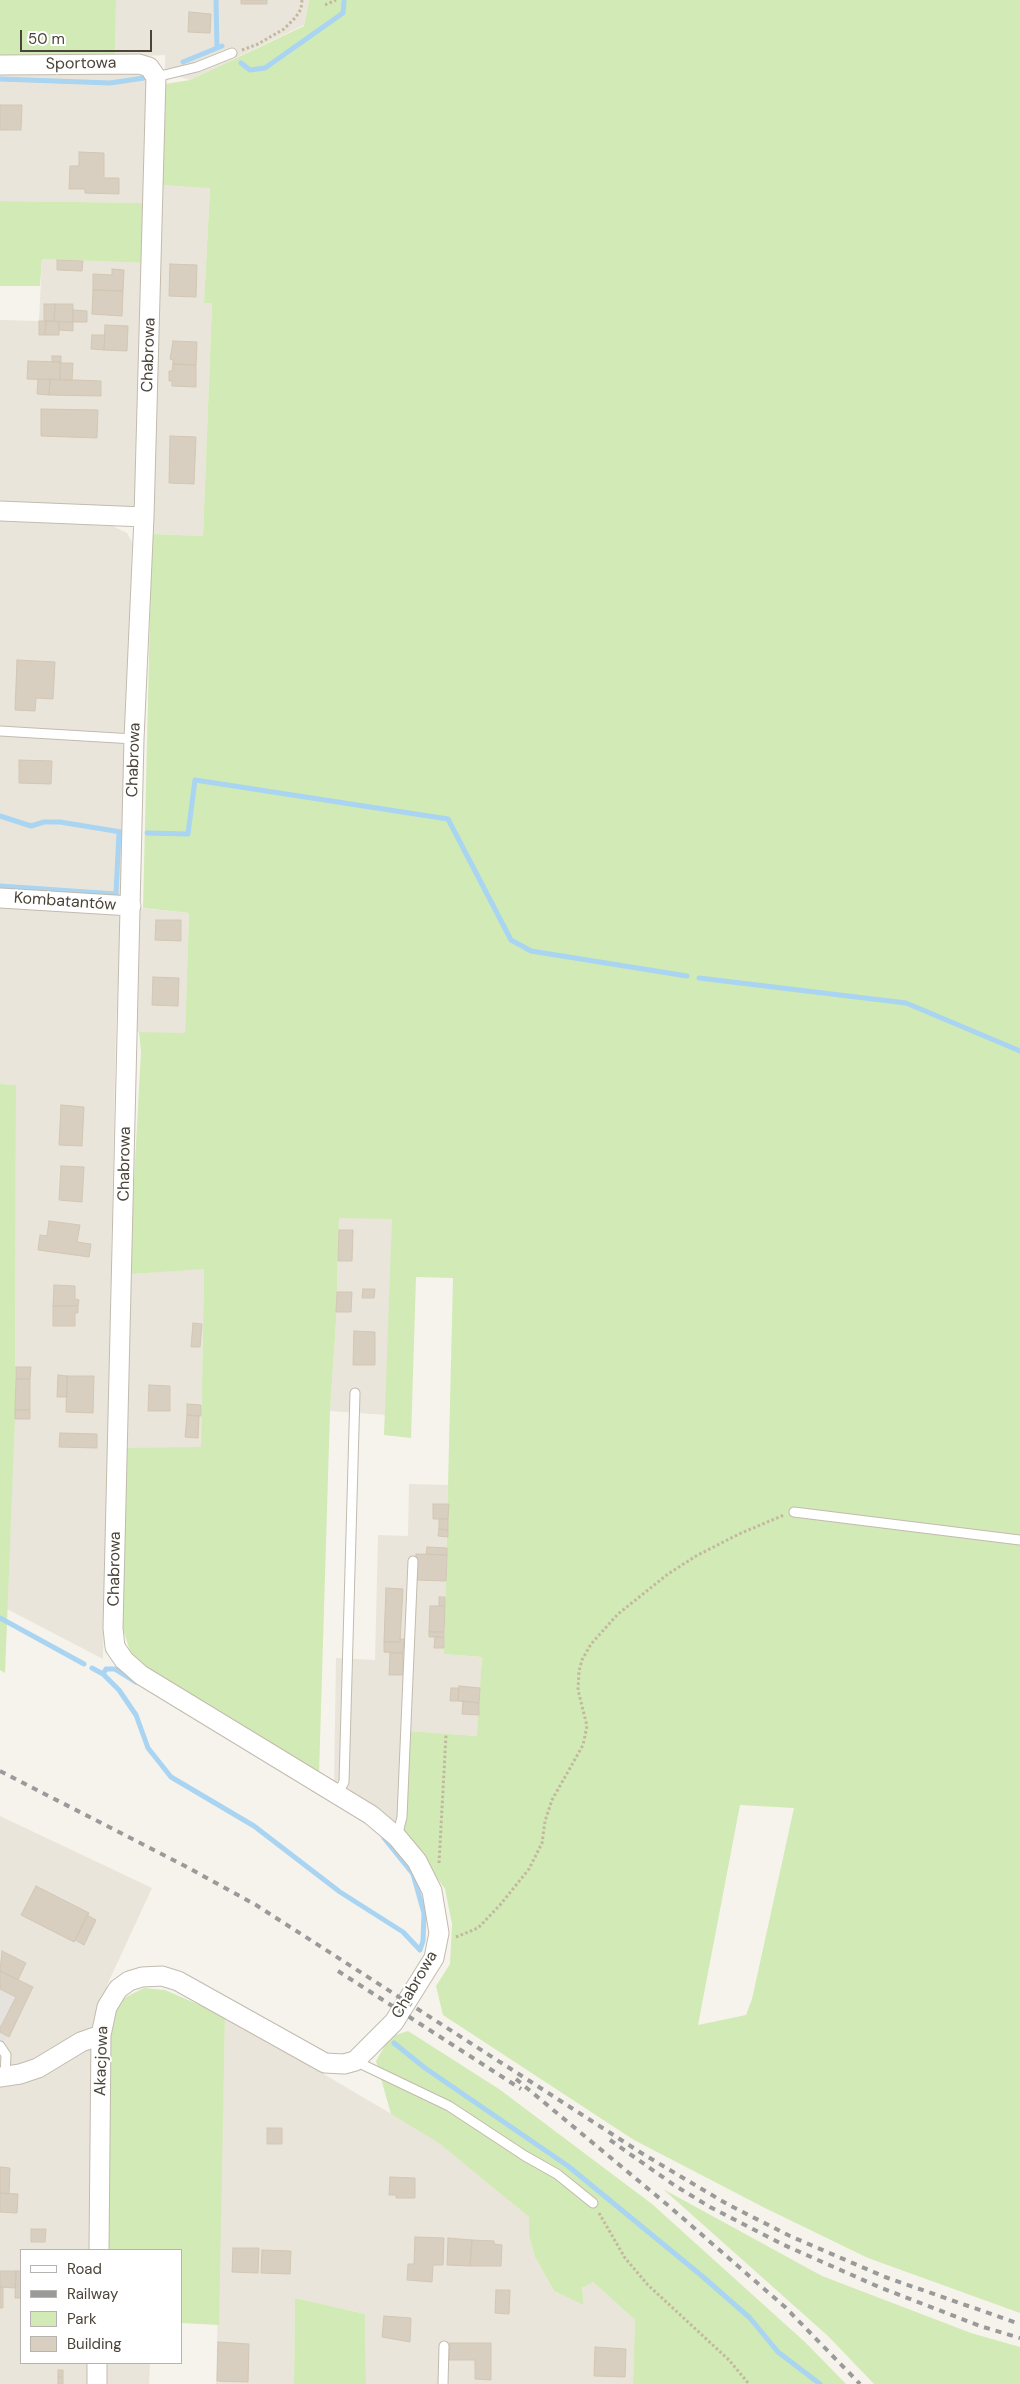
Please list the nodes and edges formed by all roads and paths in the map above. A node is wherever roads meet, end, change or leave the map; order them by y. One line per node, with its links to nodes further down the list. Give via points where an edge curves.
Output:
1 (302, 0): 4 (path, via 301,9 284,28 258,44)
2 (336, 0): 3 (path)
3 (325, 5)
4 (232, 53): 6 (lane, via 197,67)
5 (0, 65): 6 (street, Sportowa, via 139,64 149,67)
6 (156, 77): 8 (street, Chabrowa)
7 (0, 511): 8 (street)
8 (144, 517): 10 (street, Chabrowa)
9 (0, 730): 10 (lane)
10 (134, 739): 12 (street, Chabrowa)
11 (0, 898): 12 (street, Kombatantów)
12 (131, 906): 18 (street, Chabrowa, via 115,1647 141,1675)
13 (356, 1393): 18 (lane, via 344,1782)
14 (794, 1512): 15 (lane); 21 (path, via 771,1518 675,1570 618,1614 591,1644 578,1671 578,1690 587,1726 583,1744 552,1800 542,1843 528,1869 478,1928)
15 (1020, 1540)
16 (413, 1561): 19 (lane, via 402,1817)
17 (446, 1735): 20 (path, via 439,1864)
18 (337, 1795): 19 (street, Chabrowa, via 372,1815)
19 (397, 1837): 20 (street, Chabrowa, via 410,1851)
20 (427, 1880): 21 (street, Chabrowa, via 436,1908)
21 (438, 1944): 24 (street, Chabrowa, via 434,1958 394,2022)
22 (101, 2035): 24 (street, Akacjowa, via 107,2007 118,1989 142,1977 162,1976 178,1981 325,2062); 25 (street, via 81,2042 38,2068); 27 (street, Akacjowa)
23 (0, 2046): 25 (lane, via 6,2055)
24 (355, 2062): 26 (lane, via 449,2106 557,2174)
25 (2, 2077)
26 (593, 2203): 32 (path, via 625,2258 648,2285 729,2360)
27 (99, 2249)
28 (444, 2346): 31 (lane)
29 (97, 2364): 30 (street)
30 (97, 2384)
31 (443, 2384)
32 (749, 2384)

